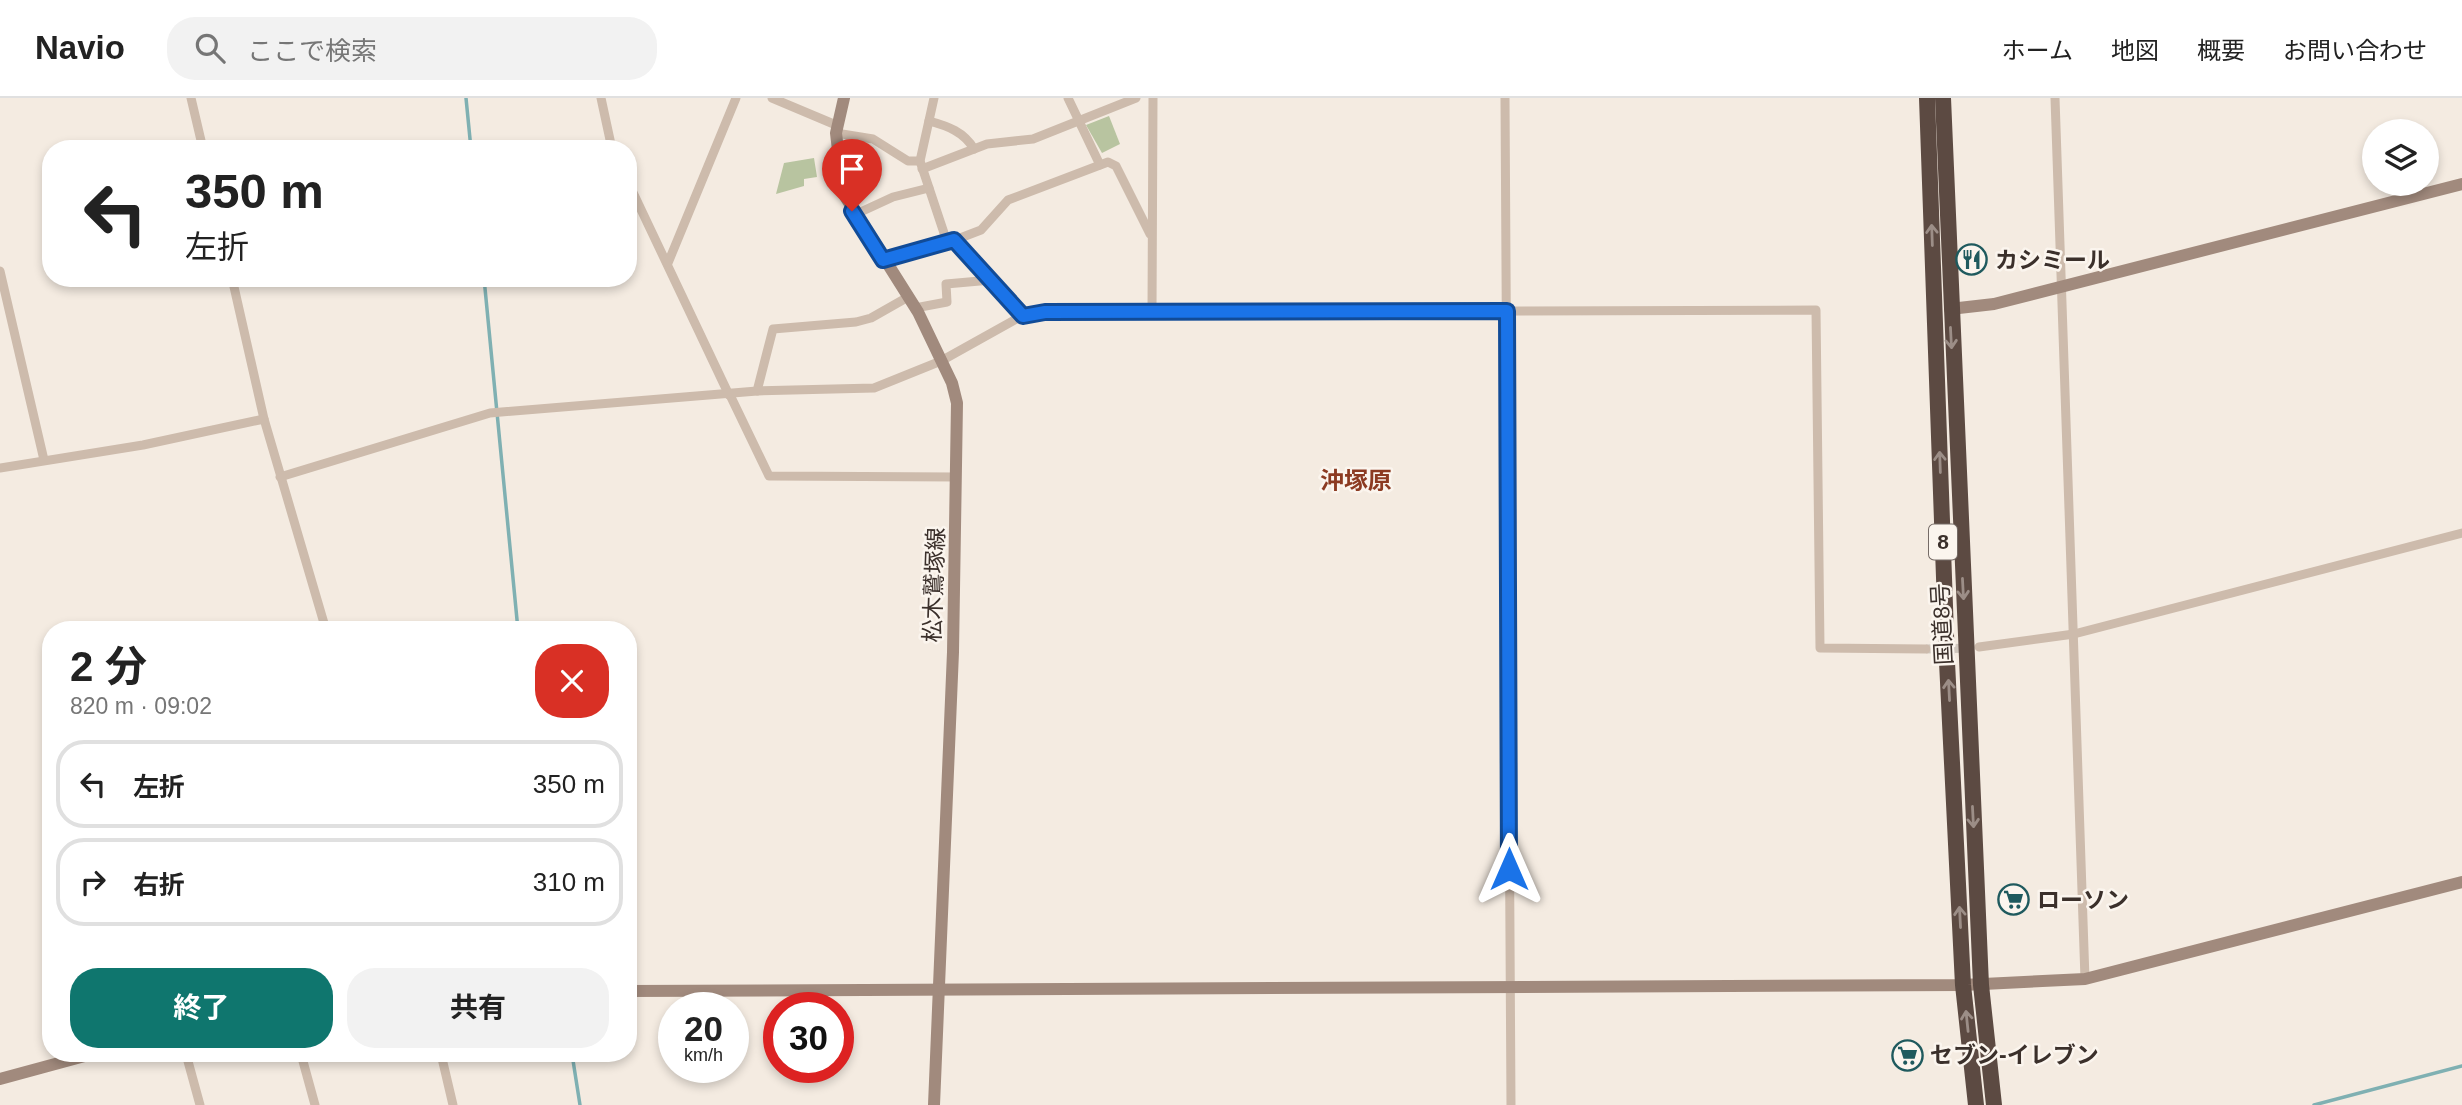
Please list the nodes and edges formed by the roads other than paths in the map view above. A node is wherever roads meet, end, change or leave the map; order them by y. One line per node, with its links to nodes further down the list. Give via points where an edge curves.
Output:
1 (191, 98): 17 (street)
2 (601, 98): 18 (street)
3 (736, 98): 29 (street)
4 (772, 98): 16 (street)
5 (844, 98): 16 (street, 松木鷲塚線)
6 (933, 98): 15 (street)
7 (1068, 98): 14 (street)
8 (1136, 98): 14 (street)
9 (1153, 98): 26 (street)
10 (1505, 98): 36 (street)
11 (1927, 98): 54 (highway, 国道8号 / 8, one-way to 11)
12 (1944, 98): 35 (highway, 国道8号 / 8)
13 (2055, 98): 32 (street)
14 (1079, 120): 19 (street, via 1033,139); 21 (street)
15 (929, 121): 19 (street, via 950,127); 20 (street)
16 (836, 129): 20 (street, via 873,139); 25 (street, 松木鷲塚線, via 838,173)
17 (201, 140)
18 (610, 140)
19 (975, 149): 20 (street)
20 (921, 165): 23 (street)
21 (1100, 165): 26 (street, via 1116,166); 27 (street, via 1008,200 981,230)
22 (2462, 184): 32 (street)
23 (929, 188): 25 (street, via 893,197); 27 (street)
24 (637, 200): 29 (street)
25 (854, 215): 28 (street, 松木鷲塚線)
26 (1150, 234): 37 (street)
27 (951, 241): 28 (street); 31 (street)
28 (883, 260): 34 (street, 松木鷲塚線)
29 (668, 263): 41 (street)
30 (0, 271): 43 (street)
31 (991, 280): 34 (street, via 946,284 947,302); 38 (street)
32 (2062, 286): 35 (street, via 1994,304); 49 (street)
33 (234, 287): 42 (street)
34 (911, 303): 39 (street, 松木鷲塚線); 40 (street, via 856,322 773,329)
35 (1950, 309): 55 (highway, 国道8号 / 8, one-way to 55)
36 (1507, 311): 37 (street); 51 (street, via 1816,310 1820,648); 56 (street)
37 (1152, 312): 38 (street)
38 (1023, 316): 39 (street)
39 (942, 361): 40 (street, via 874,388); 46 (street, 松木鷲塚線, via 957,403)
40 (757, 391): 41 (street)
41 (730, 395): 45 (street, via 490,413); 46 (street, via 769,476)
42 (264, 419): 43 (street); 45 (street)
43 (44, 460): 44 (street)
44 (0, 468)
45 (279, 477): 48 (street)
46 (956, 477): 57 (street, 松木鷲塚線)
47 (2462, 533): 49 (street)
48 (323, 621)
49 (2074, 634): 50 (street); 53 (street)
50 (1979, 647)
51 (1926, 649)
52 (2462, 882): 53 (street)
53 (2085, 979): 55 (street)
54 (1963, 985): 55 (street); 56 (street); 69 (highway, 国道8号 / 8, one-way to 54)
55 (1981, 985): 70 (highway, 国道8号 / 8)
56 (1510, 988): 57 (street); 68 (street)
57 (937, 989): 58 (street); 67 (street, 松木鷲塚線)
58 (637, 991)
59 (63, 1062): 63 (street)
60 (188, 1062): 64 (street)
61 (303, 1062): 65 (street)
62 (442, 1062): 66 (street)
63 (0, 1079)
64 (200, 1105)
65 (315, 1105)
66 (453, 1105)
67 (934, 1105)
68 (1511, 1105)
69 (1976, 1105)
70 (1994, 1105)

